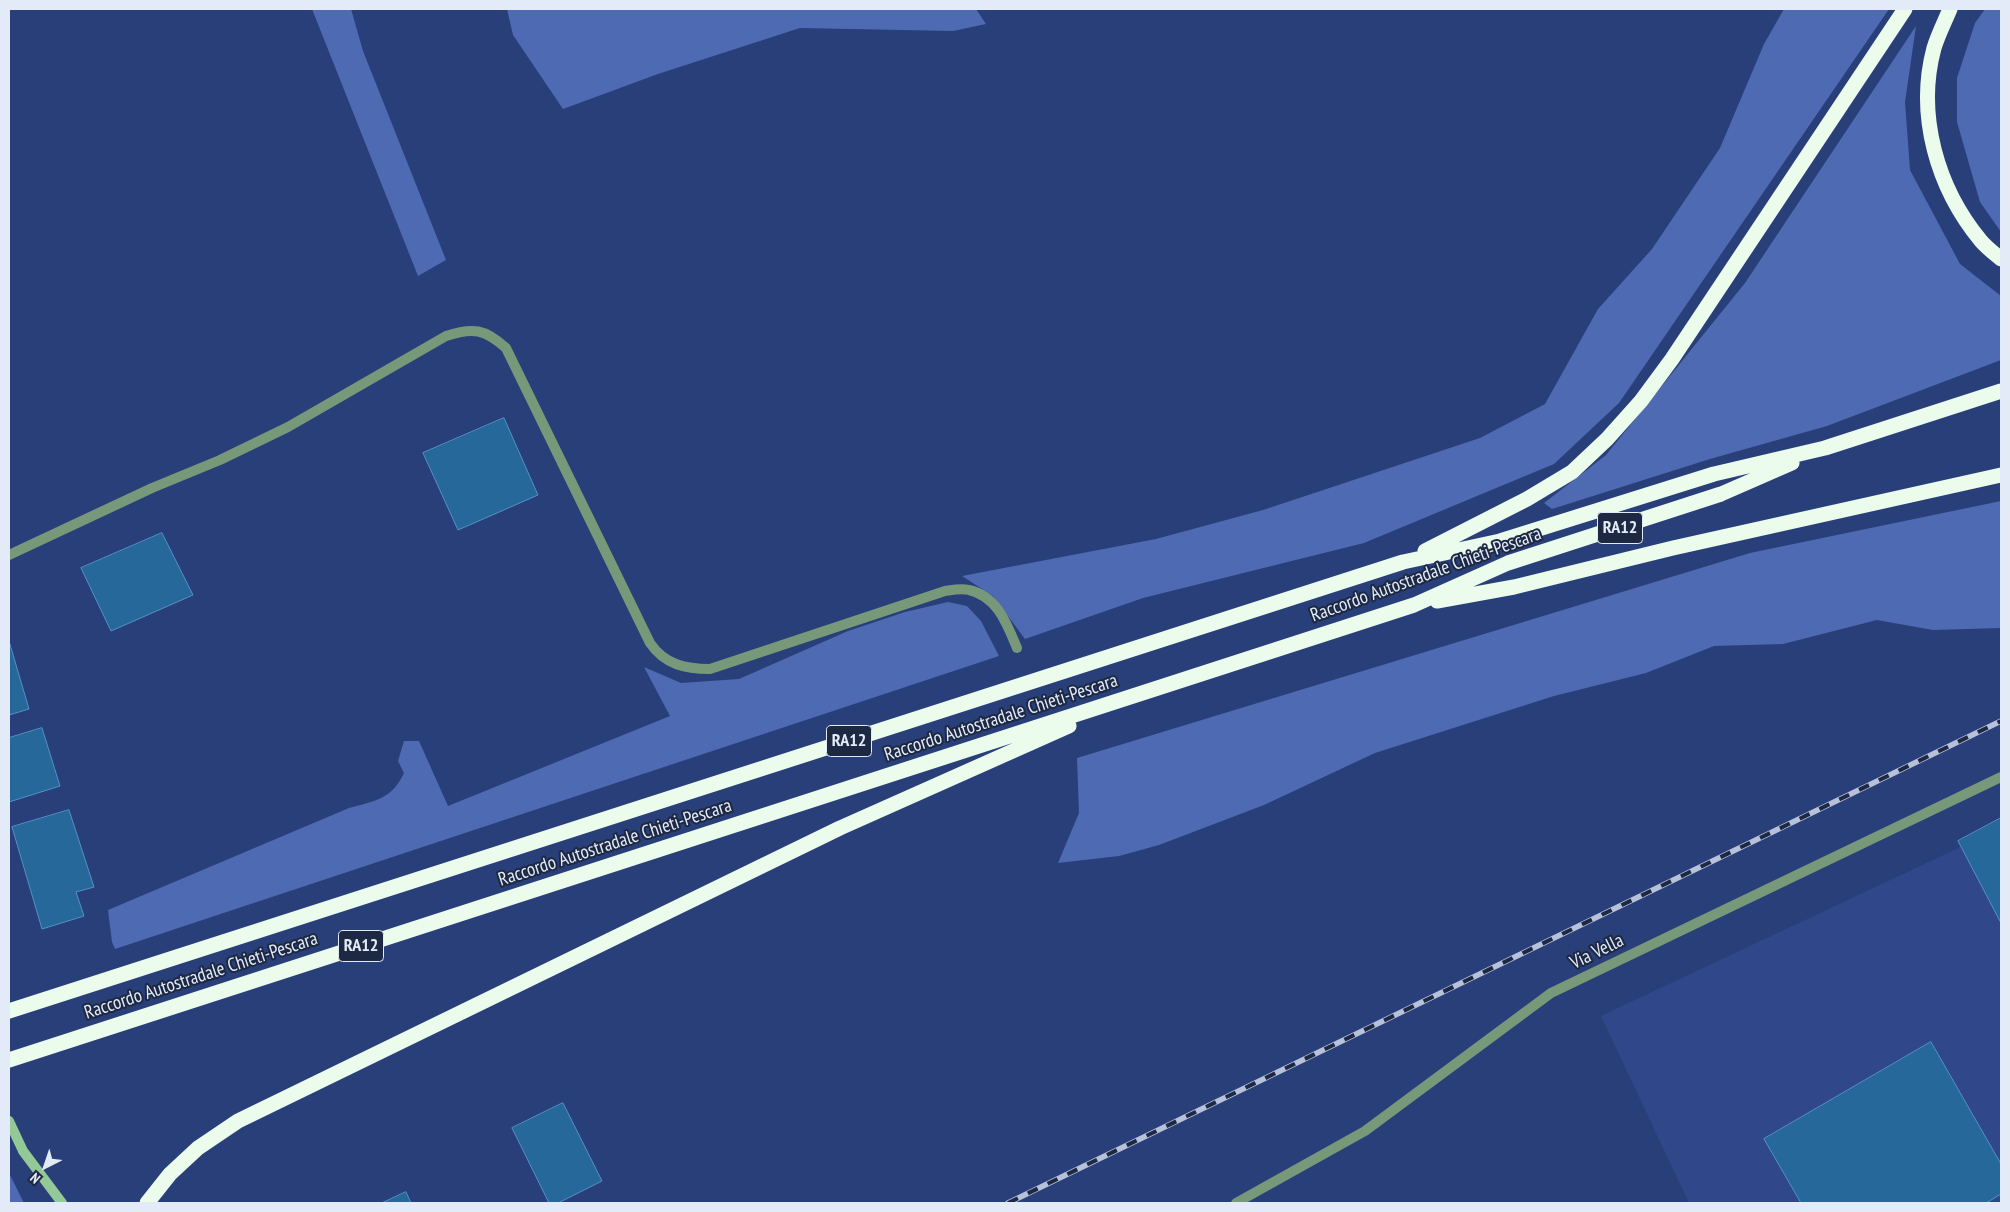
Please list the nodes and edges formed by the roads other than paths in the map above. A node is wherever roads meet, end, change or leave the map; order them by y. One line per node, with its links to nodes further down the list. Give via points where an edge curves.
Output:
1 (1905, 9): 8 (highway, via 1672,359 1607,439 1572,472 1527,499)
2 (1950, 9): 3 (highway, via 1934,47 1927,115 1936,157 1953,200 1982,242)
3 (2001, 259)
4 (2001, 391): 5 (highway, Raccordo Autostradale Chieti-Pescara / RA12)
5 (1825, 448): 8 (highway, Raccordo Autostradale Chieti-Pescara / RA12, via 1714,474 1500,541); 9 (highway, Raccordo Autostradale Chieti-Pescara / RA12, via 1721,494 1508,563)
6 (2001, 475): 9 (highway, via 1514,587)
7 (9, 555): 10 (street, via 288,427 446,336 462,330 479,330 493,336 506,348 650,643 665,659 691,669 710,669 927,596 968,589 999,610)
8 (1403, 562): 13 (highway, Raccordo Autostradale Chieti-Pescara / RA12)
9 (1414, 605): 11 (highway, Raccordo Autostradale Chieti-Pescara / RA12)
10 (1017, 648)
11 (1139, 694): 14 (highway, Raccordo Autostradale Chieti-Pescara / RA12); 17 (highway, via 831,832 238,1121 198,1148 170,1174)
12 (2001, 777): 18 (street, Via Vella, via 1550,994 1366,1131)
13 (9, 1011)
14 (9, 1060)
15 (9, 1121): 16 (main road, via 24,1151)
16 (62, 1203)
17 (148, 1203)
18 (1236, 1203)

